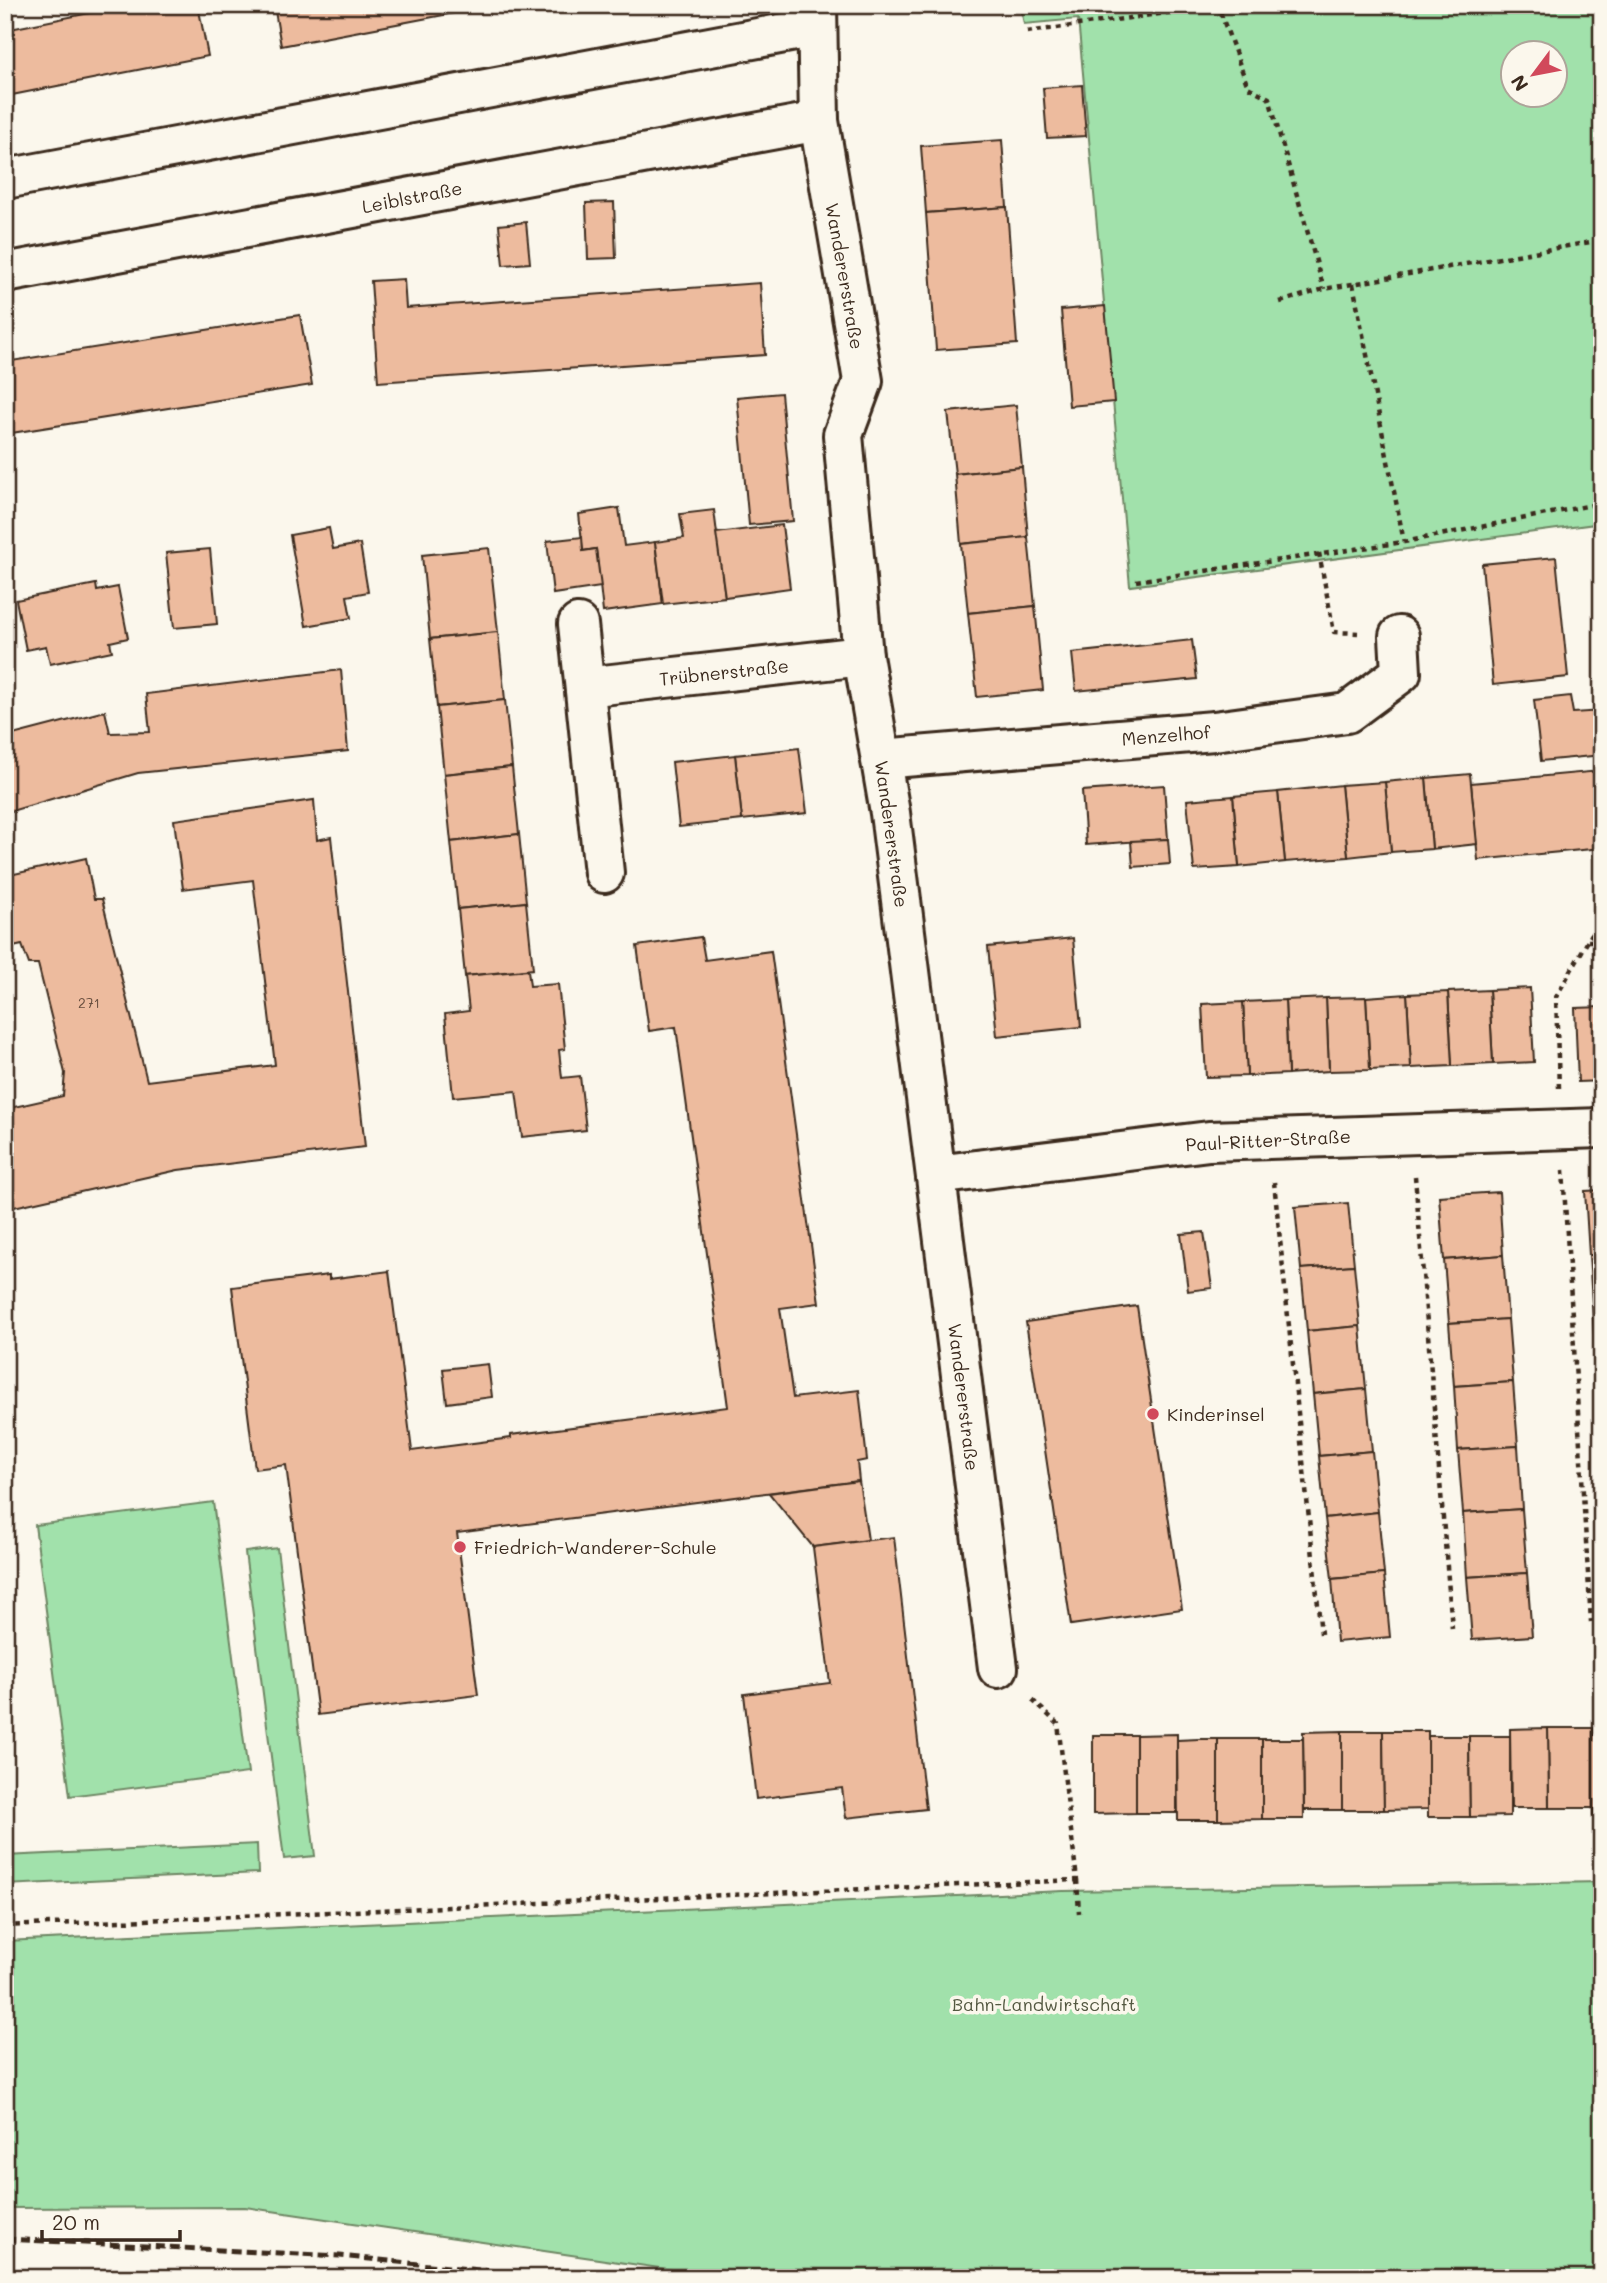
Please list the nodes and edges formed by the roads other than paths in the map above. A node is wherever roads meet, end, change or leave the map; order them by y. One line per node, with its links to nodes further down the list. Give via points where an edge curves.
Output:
1 (817, 16): 2 (street, Wandererstraße); 3 (street)
2 (819, 121): 4 (street, Leiblstraße); 7 (street, Wandererstraße, via 863,381 843,435)
3 (5, 179)
4 (5, 273)
5 (578, 624): 8 (street)
6 (1399, 636): 9 (street, Menzelhof, via 1401,673 1347,713 1214,731)
7 (863, 656): 8 (street, Trübnerstraße); 9 (street, Wandererstraße)
8 (585, 687): 10 (street)
9 (881, 759): 12 (street, Wandererstraße)
10 (604, 873)
11 (1602, 1128): 12 (street, Paul-Ritter-Straße, via 1209,1141)
12 (936, 1175): 13 (street, Wandererstraße)
13 (998, 1668)

